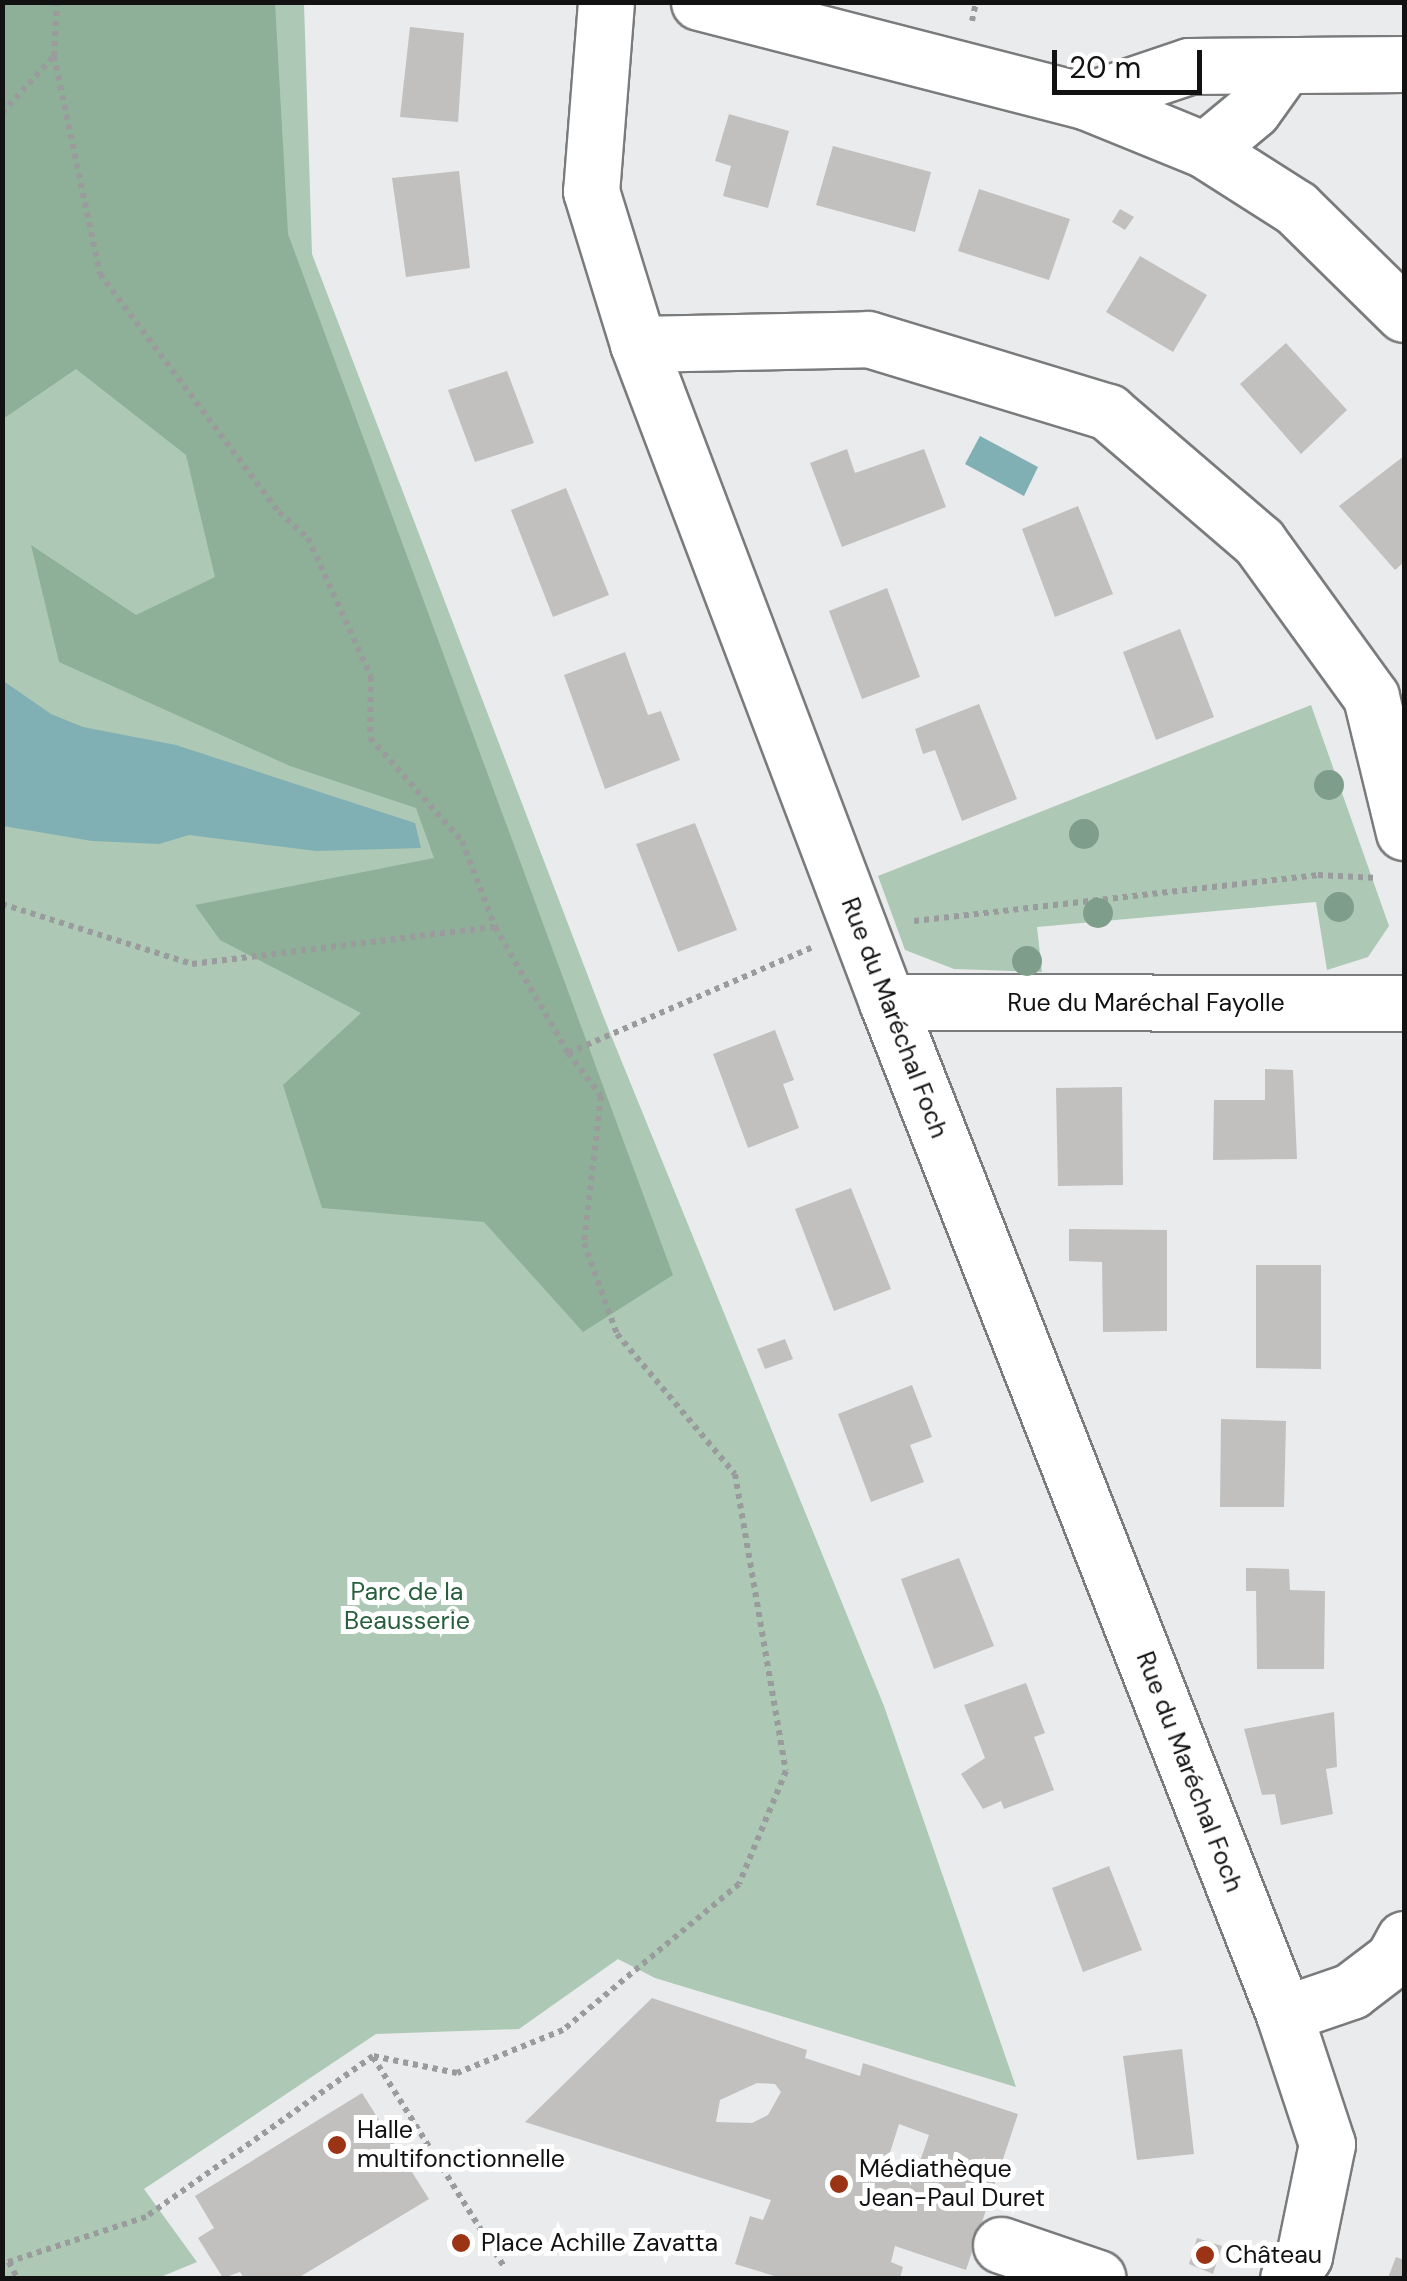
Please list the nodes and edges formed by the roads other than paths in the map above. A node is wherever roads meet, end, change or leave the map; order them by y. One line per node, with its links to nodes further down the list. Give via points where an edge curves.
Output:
1 (606, 2): 8 (street, Rue du Maréchal Foch, via 591,191)
2 (699, 2): 5 (street)
3 (1404, 64): 4 (street)
4 (1283, 68): 5 (street, via 1189,66); 6 (street, via 1252,110)
5 (1085, 101): 6 (street)
6 (1205, 150): 7 (street, via 1296,208)
7 (1404, 314)
8 (638, 344): 9 (street, via 868,339 1108,412 1259,542 1371,696); 10 (street, Rue du Maréchal Foch)
9 (1396, 856)
10 (887, 1002): 11 (street, Rue du Maréchal Fayolle); 13 (street, Rue du Maréchal Foch)
11 (1404, 1003)
12 (1404, 1939): 13 (street, via 1393,1960 1351,1991)
13 (1284, 2014): 16 (street, Rue du Maréchal Foch, via 1327,2144 1304,2256)
14 (1001, 2245): 15 (street)
15 (1098, 2278)
16 (1288, 2278)

